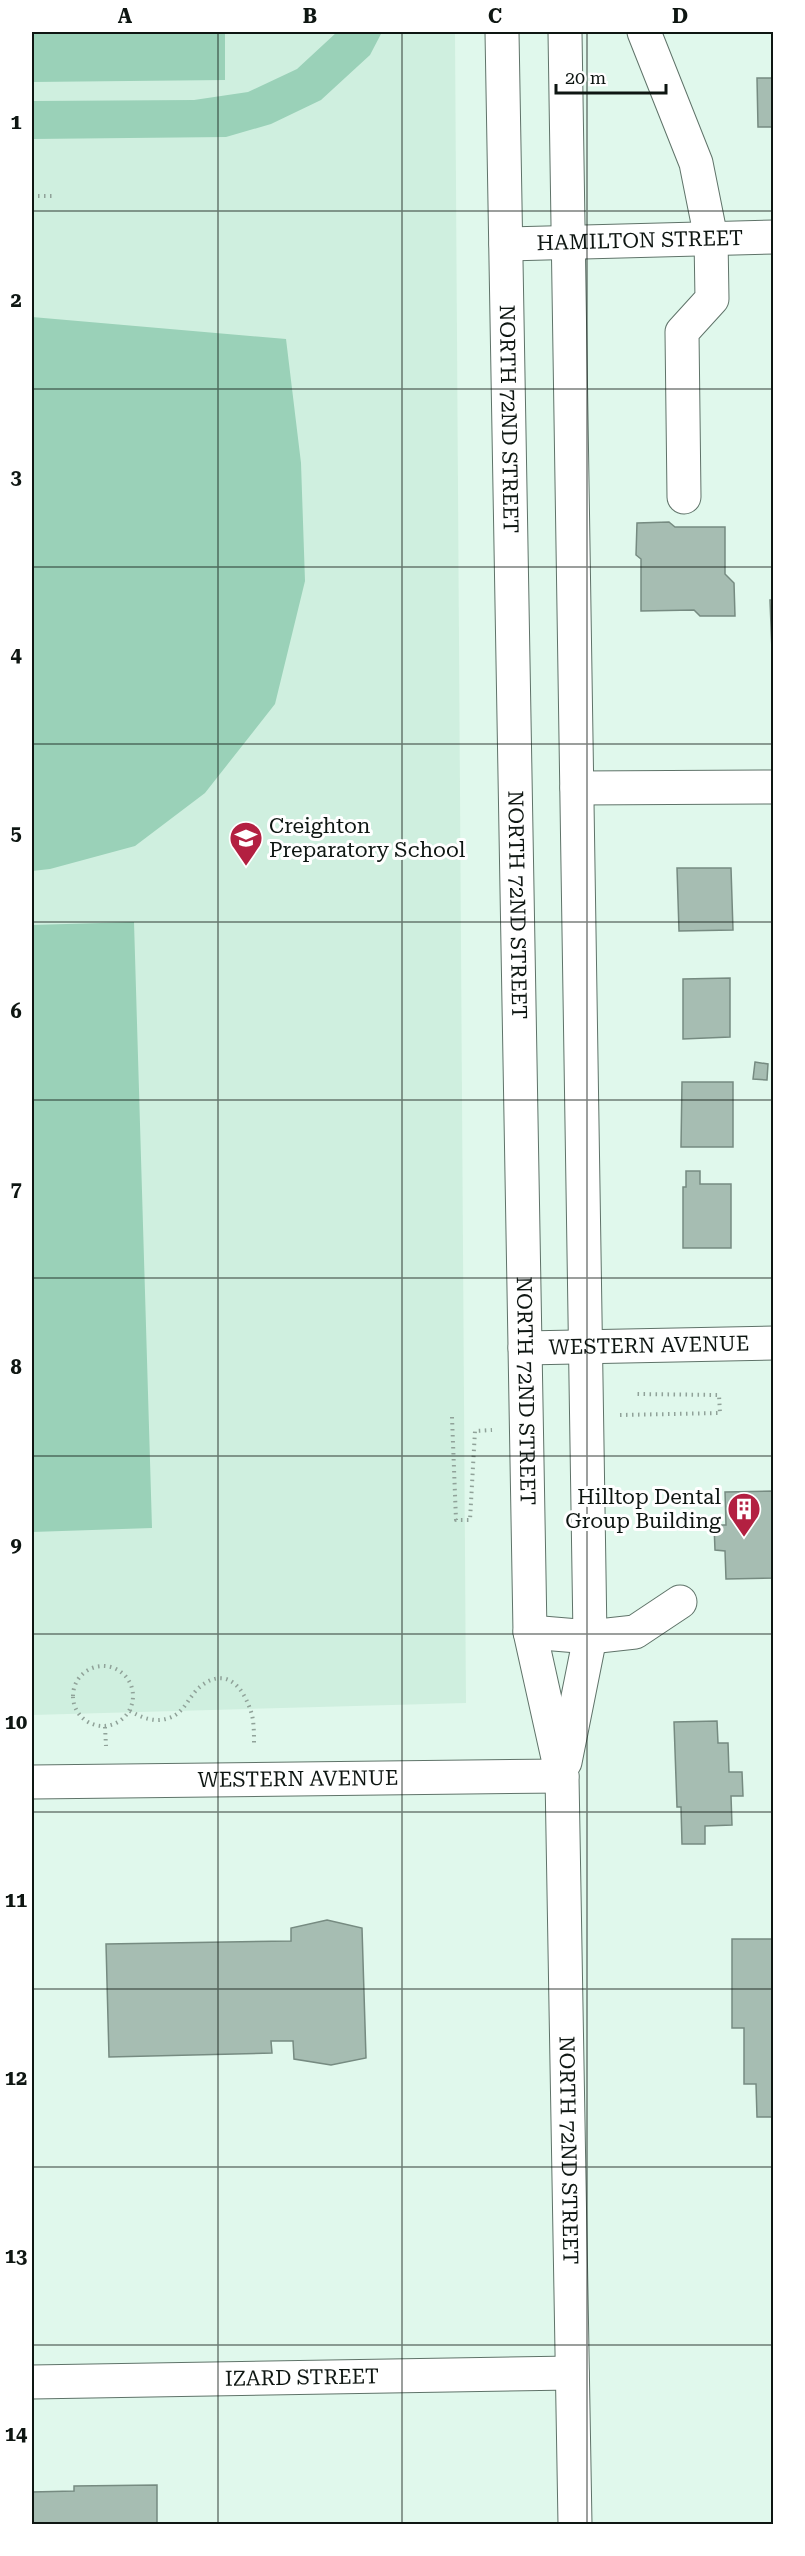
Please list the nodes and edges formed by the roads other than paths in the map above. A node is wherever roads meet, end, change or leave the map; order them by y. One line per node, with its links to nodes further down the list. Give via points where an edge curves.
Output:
1 (502, 32): 7 (main road, NORTH 72ND STREET)
2 (565, 32): 6 (main road, NORTH 72ND STREET)
3 (644, 32): 5 (main road, via 696,163)
4 (774, 237): 5 (main road, HAMILTON STREET)
5 (711, 238): 6 (main road, HAMILTON STREET); 8 (main road, via 712,299 682,332)
6 (568, 243): 7 (main road, HAMILTON STREET); 10 (main road, NORTH 72ND STREET)
7 (506, 244): 13 (main road, NORTH 72ND STREET)
8 (684, 497)
9 (774, 787): 10 (main road)
10 (577, 789): 12 (main road, NORTH 72ND STREET)
11 (774, 1343): 12 (main road, WESTERN AVENUE)
12 (586, 1345): 13 (main road, WESTERN AVENUE); 16 (main road, NORTH 72ND STREET)
13 (525, 1348): 15 (main road, NORTH 72ND STREET)
14 (680, 1602): 16 (main road, via 635,1632)
15 (530, 1632): 16 (main road); 17 (main road, NORTH 72ND STREET)
16 (590, 1637): 17 (main road, NORTH 72ND STREET)
17 (562, 1776): 18 (main road, WESTERN AVENUE); 19 (main road, NORTH 72ND STREET)
18 (32, 1782)
19 (572, 2373): 20 (main road, IZARD STREET); 21 (main road, NORTH 72ND STREET)
20 (32, 2382)
21 (575, 2524)

